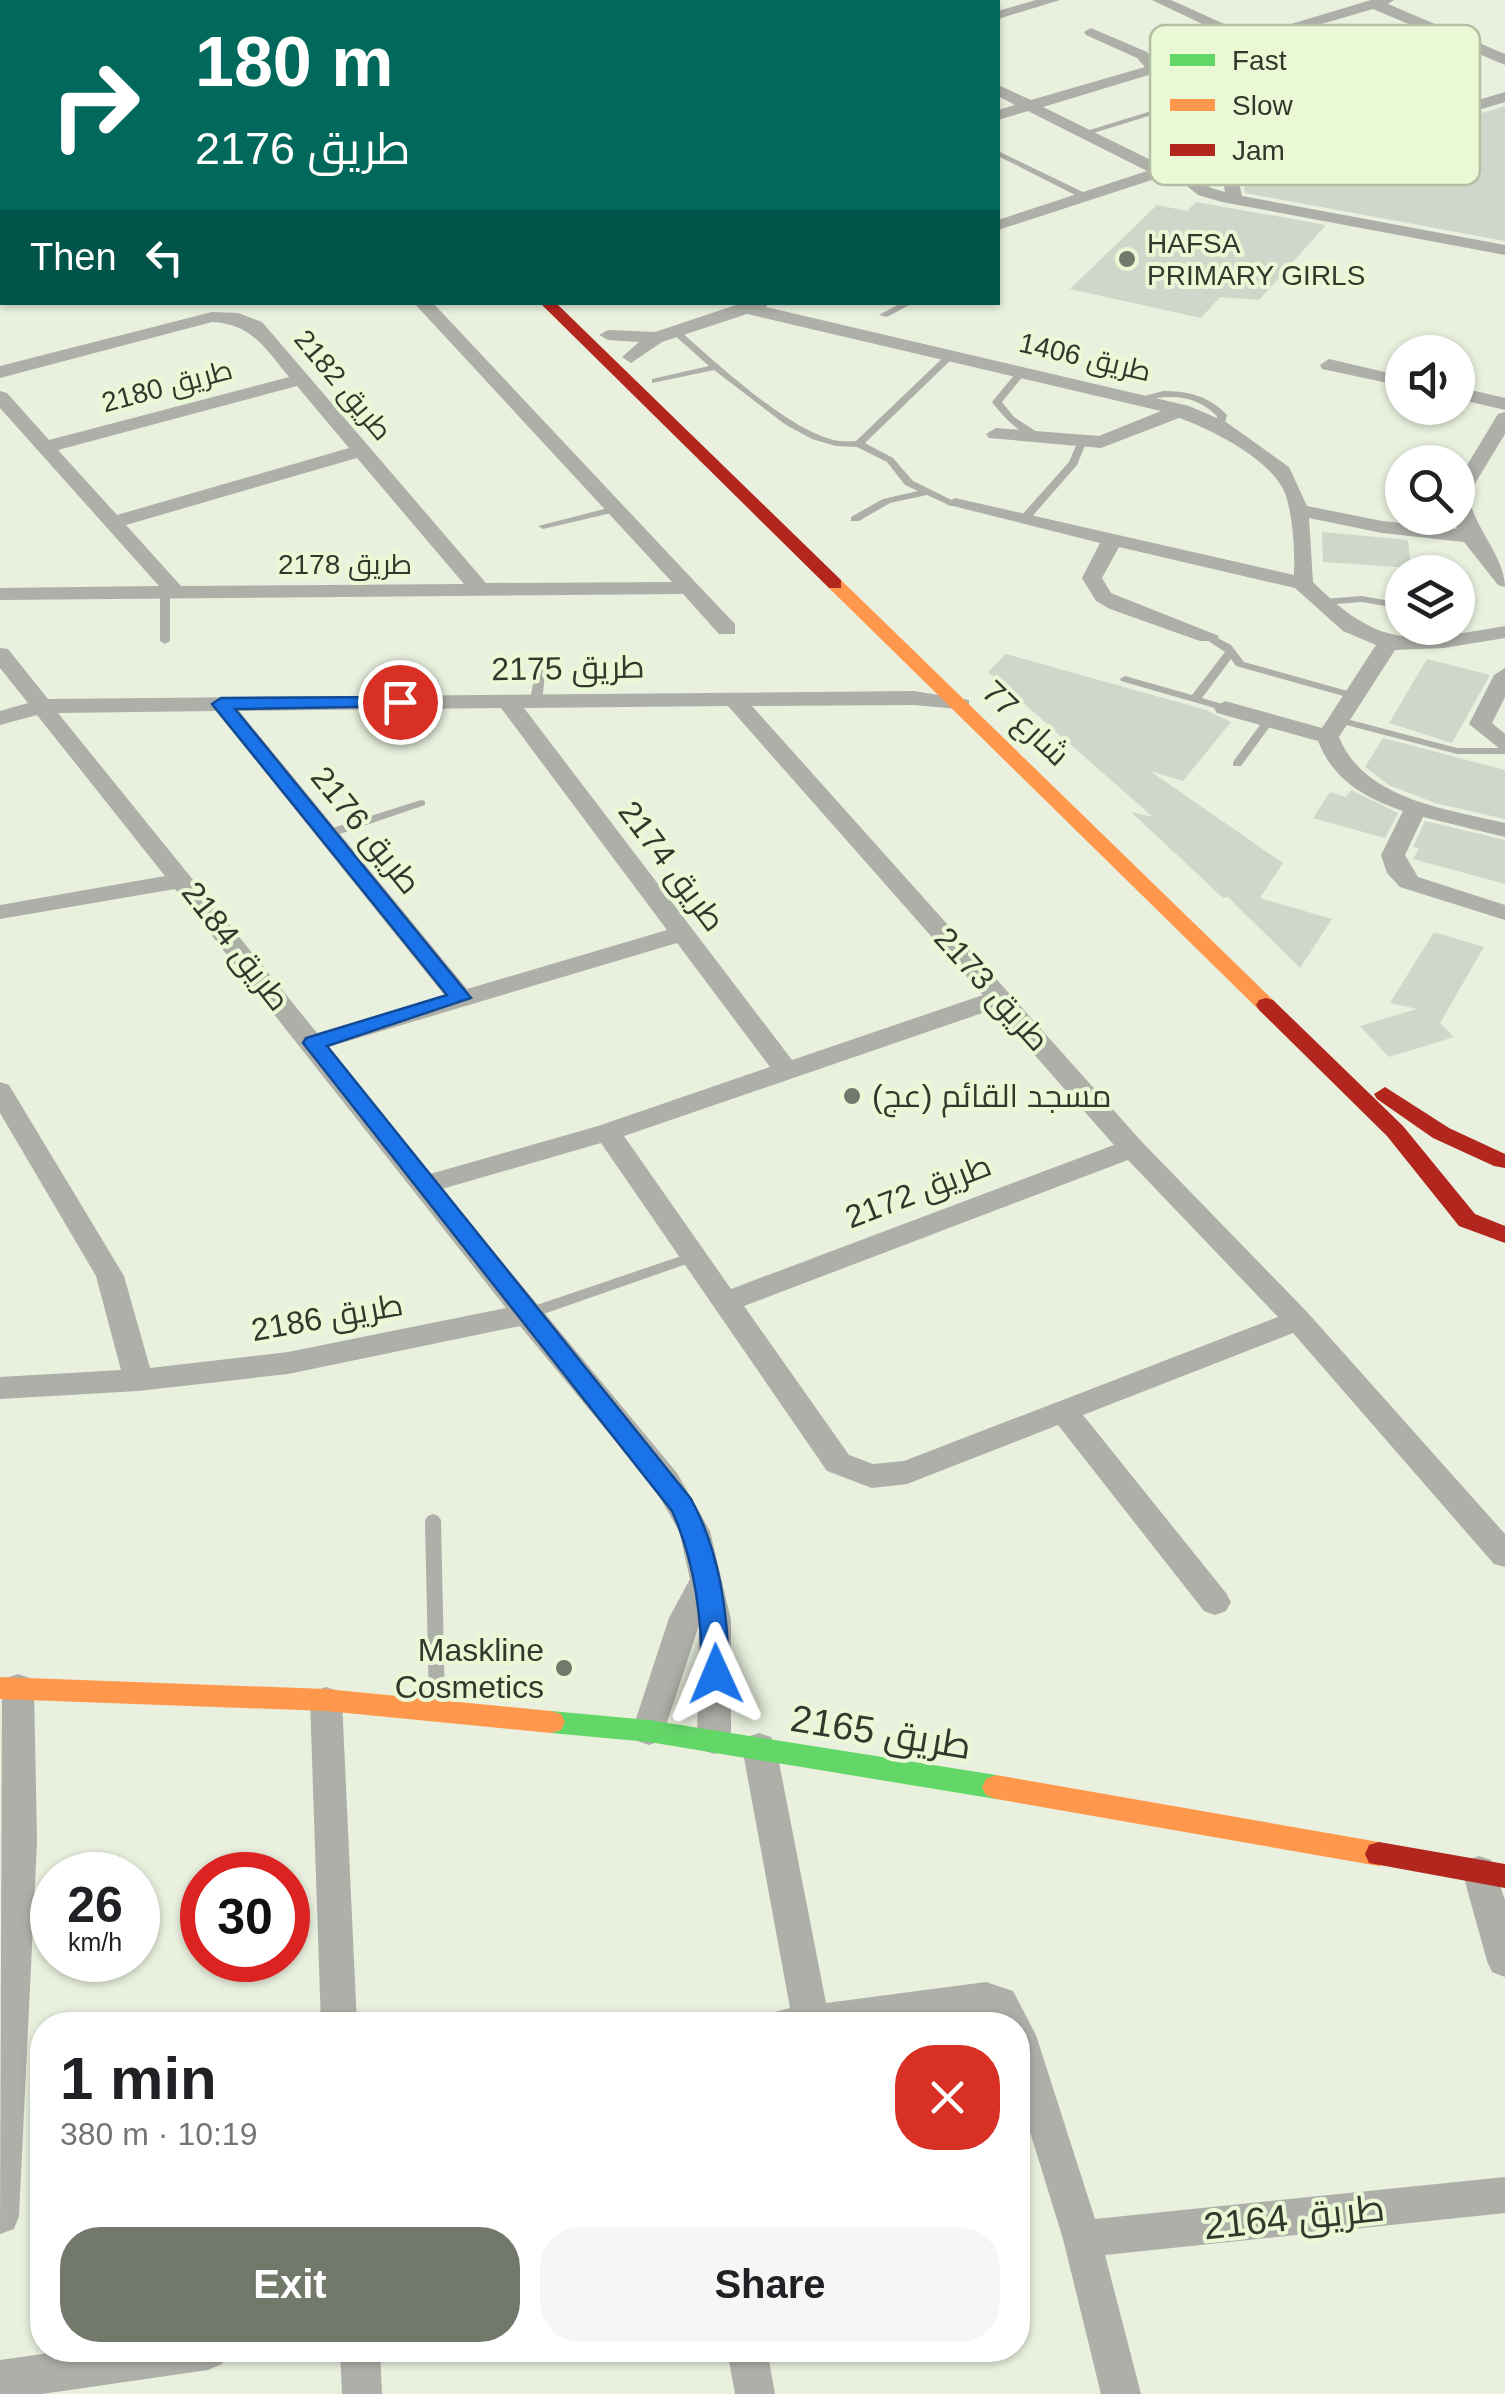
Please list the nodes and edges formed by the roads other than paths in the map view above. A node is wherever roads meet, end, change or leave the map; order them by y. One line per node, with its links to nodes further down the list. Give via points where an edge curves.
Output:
1 (1159, 0): 5 (street)
2 (1045, 1): 4 (street)
3 (1380, 2): 6 (street); 7 (street)
4 (1000, 13)
5 (1215, 25)
6 (1301, 25)
7 (1428, 25)
8 (1091, 32): 13 (street)
9 (1502, 39): 10 (street)
10 (1480, 45)
11 (1480, 50): 12 (street)
12 (1505, 60)
13 (1150, 63)
14 (1150, 68): 18 (street)
15 (1000, 91): 18 (street)
16 (1505, 96): 17 (street)
17 (1480, 104)
18 (1029, 105): 19 (street); 21 (street)
19 (1000, 114)
20 (1150, 114): 21 (lane)
21 (1084, 133): 23 (street)
22 (1000, 154): 25 (lane)
23 (1150, 166)
24 (1150, 174): 25 (street)
25 (1084, 196): 27 (street)
26 (1234, 198): 28 (street)
27 (1000, 224)
28 (1505, 250)
29 (425, 305): 63 (street)
30 (549, 305): 91 (street, شارع 77)
31 (576, 305): 35 (street, شارع 77)
32 (754, 305): 36 (street); 37 (street, طريق 1406)
33 (904, 305): 34 (lane)
34 (884, 314)
35 (608, 335): 36 (street); 38 (street, شارع 77)
36 (665, 335): 38 (street); 40 (lane)
37 (952, 354): 41 (street, طريق 1406); 56 (lane)
38 (631, 358): 45 (street, شارع 77)
39 (1329, 365): 43 (street)
40 (716, 367): 45 (lane); 56 (lane, via 755,401 828,445)
41 (1023, 370): 48 (street, طريق 1406); 54 (lane, via 998,402)
42 (0, 372): 44 (street, طريق 2182, via 212,317 256,326)
43 (1385, 377)
44 (304, 379): 57 (street, طريق 2180); 58 (street, طريق 2182)
45 (655, 381): 124 (street, شارع 77, via 1391,1099 1442,1134)
46 (0, 397): 57 (street)
47 (1475, 397): 49 (street)
48 (1142, 398): 50 (street, طريق 1406); 52 (lane, via 1164,393 1201,399 1222,414)
49 (1505, 404)
50 (1182, 410): 52 (street, طريق 1406); 55 (street, via 1118,438)
51 (1505, 418): 59 (street)
52 (1219, 426): 64 (street, طريق 1406, via 1282,471)
53 (996, 434): 54 (street)
54 (1040, 438): 55 (street)
55 (1081, 443): 66 (lane, via 1074,463)
56 (859, 444): 61 (lane, via 886,456)
57 (45, 447): 67 (street)
58 (363, 450): 67 (street); 74 (street, طريق 2182)
59 (1478, 464): 60 (street); 69 (street, via 1458,496)
60 (1505, 468)
61 (927, 492): 62 (lane); 65 (lane, via 887,501)
62 (956, 504): 66 (street)
63 (616, 510): 68 (lane); 73 (street)
64 (1298, 510): 69 (street); 72 (street, طريق 1406)
65 (855, 518)
66 (1026, 518): 70 (street)
67 (113, 522): 75 (street)
68 (542, 526)
69 (1470, 536): 71 (street)
70 (1114, 539): 72 (street); 82 (street, via 1092,578 1104,597)
71 (1505, 581)
72 (1302, 583): 77 (street)
73 (690, 588): 74 (street, طريق 2178); 79 (street)
74 (481, 591): 75 (street, طريق 2178)
75 (171, 593): 76 (street, طريق 2178); 83 (lane)
76 (0, 594)
77 (1324, 602): 78 (lane); 84 (street)
78 (1385, 603)
79 (727, 628)
80 (1505, 632): 81 (street)
81 (1475, 633)
82 (1208, 636): 88 (lane)
83 (165, 641)
84 (1385, 644)
85 (1387, 645): 86 (street); 93 (street)
86 (1418, 645)
87 (0, 654): 101 (street, طريق 2184)
88 (1230, 654): 93 (lane, via 1240,664); 96 (lane)
89 (540, 664): 98 (lane)
90 (1505, 675): 106 (street, via 1480,724)
91 (934, 679): 95 (street); 100 (street, شارع 77)
92 (1125, 679): 96 (lane)
93 (1354, 696): 105 (street)
94 (733, 698): 95 (street, طريق 2175); 98 (street, طريق 2175); 117 (street, طريق 2173)
95 (914, 698): 100 (street, طريق 2175)
96 (1194, 700): 102 (lane)
97 (508, 702): 98 (street, طريق 2175); 99 (street, طريق 2175); 115 (street, طريق 2174)
98 (536, 702)
99 (221, 704): 101 (street, طريق 2175); 111 (street, طريق 2176)
100 (961, 705): 126 (street, شارع 77, via 1395,1130)
101 (42, 706): 103 (street, طريق 2175); 112 (street, طريق 2184)
102 (1224, 708): 104 (street)
103 (0, 718)
104 (1268, 720): 105 (street); 107 (lane)
105 (1333, 728): 106 (lane, via 1458,752); 109 (street, via 1331,756 1351,780)
106 (1505, 748)
107 (1237, 764)
108 (421, 803): 111 (lane)
109 (1418, 806): 110 (street); 114 (street, via 1393,855 1399,873)
110 (1505, 830)
111 (327, 834): 116 (street, طريق 2176)
112 (185, 880): 113 (street); 118 (street, طريق 2184)
113 (0, 912)
114 (1505, 913)
115 (679, 935): 116 (street); 119 (street, طريق 2174)
116 (460, 998): 118 (street)
117 (1000, 998): 119 (street); 123 (street, طريق 2173)
118 (313, 1043): 125 (street, طريق 2184)
119 (784, 1068): 121 (street)
120 (0, 1091): 122 (street)
121 (606, 1132): 125 (street); 130 (street)
122 (13, 1136): 134 (street, via 110,1276)
123 (1132, 1148): 131 (street, طريق 2172); 133 (street, طريق 2173)
124 (1504, 1161): 126 (street, via 1461,1170)
125 (426, 1184): 132 (street, طريق 2184)
126 (1450, 1199): 127 (street, شارع 77)
127 (1480, 1228): 128 (street); 129 (street)
128 (1505, 1235)
129 (1505, 1245)
130 (696, 1256): 131 (street); 132 (lane)
131 (728, 1301): 136 (street, via 838,1463 872,1476 907,1472)
132 (527, 1314): 134 (street, طريق 2186, via 288,1363); 139 (street, طريق 2184, via 666,1481 694,1531)
133 (1298, 1320): 136 (street); 138 (street, طريق 2173)
134 (138, 1380): 135 (street, طريق 2186)
135 (0, 1388)
136 (1064, 1412): 140 (street)
137 (433, 1520): 143 (lane)
138 (1505, 1555)
139 (704, 1582): 144 (street, via 685,1618); 145 (street, طريق 2184, via 716,1641)
140 (1215, 1602)
141 (9, 1688): 142 (street, طريق 2165); 147 (street)
142 (326, 1700): 143 (street, طريق 2165); 150 (street)
143 (437, 1711): 144 (street, طريق 2165)
144 (648, 1731): 145 (street, طريق 2165)
145 (714, 1740): 146 (street, طريق 2165)
146 (758, 1747): 148 (street, طريق 2165); 151 (street)
147 (10, 1843): 155 (street)
148 (1492, 1874): 149 (street)
149 (1505, 1960)
150 (338, 2012)
151 (796, 2012)
152 (873, 2012): 153 (street, via 969,1998 1000,2002)
153 (1006, 2012)
154 (1030, 2074): 158 (street)
155 (2, 2157): 157 (street)
156 (1505, 2195): 158 (street, طريق 2164)
157 (0, 2216)
158 (1082, 2238): 165 (street)
159 (125, 2362): 162 (street)
160 (361, 2362): 163 (street)
161 (750, 2362): 164 (street)
162 (0, 2380)
163 (362, 2394)
164 (755, 2394)
165 (1121, 2394)

